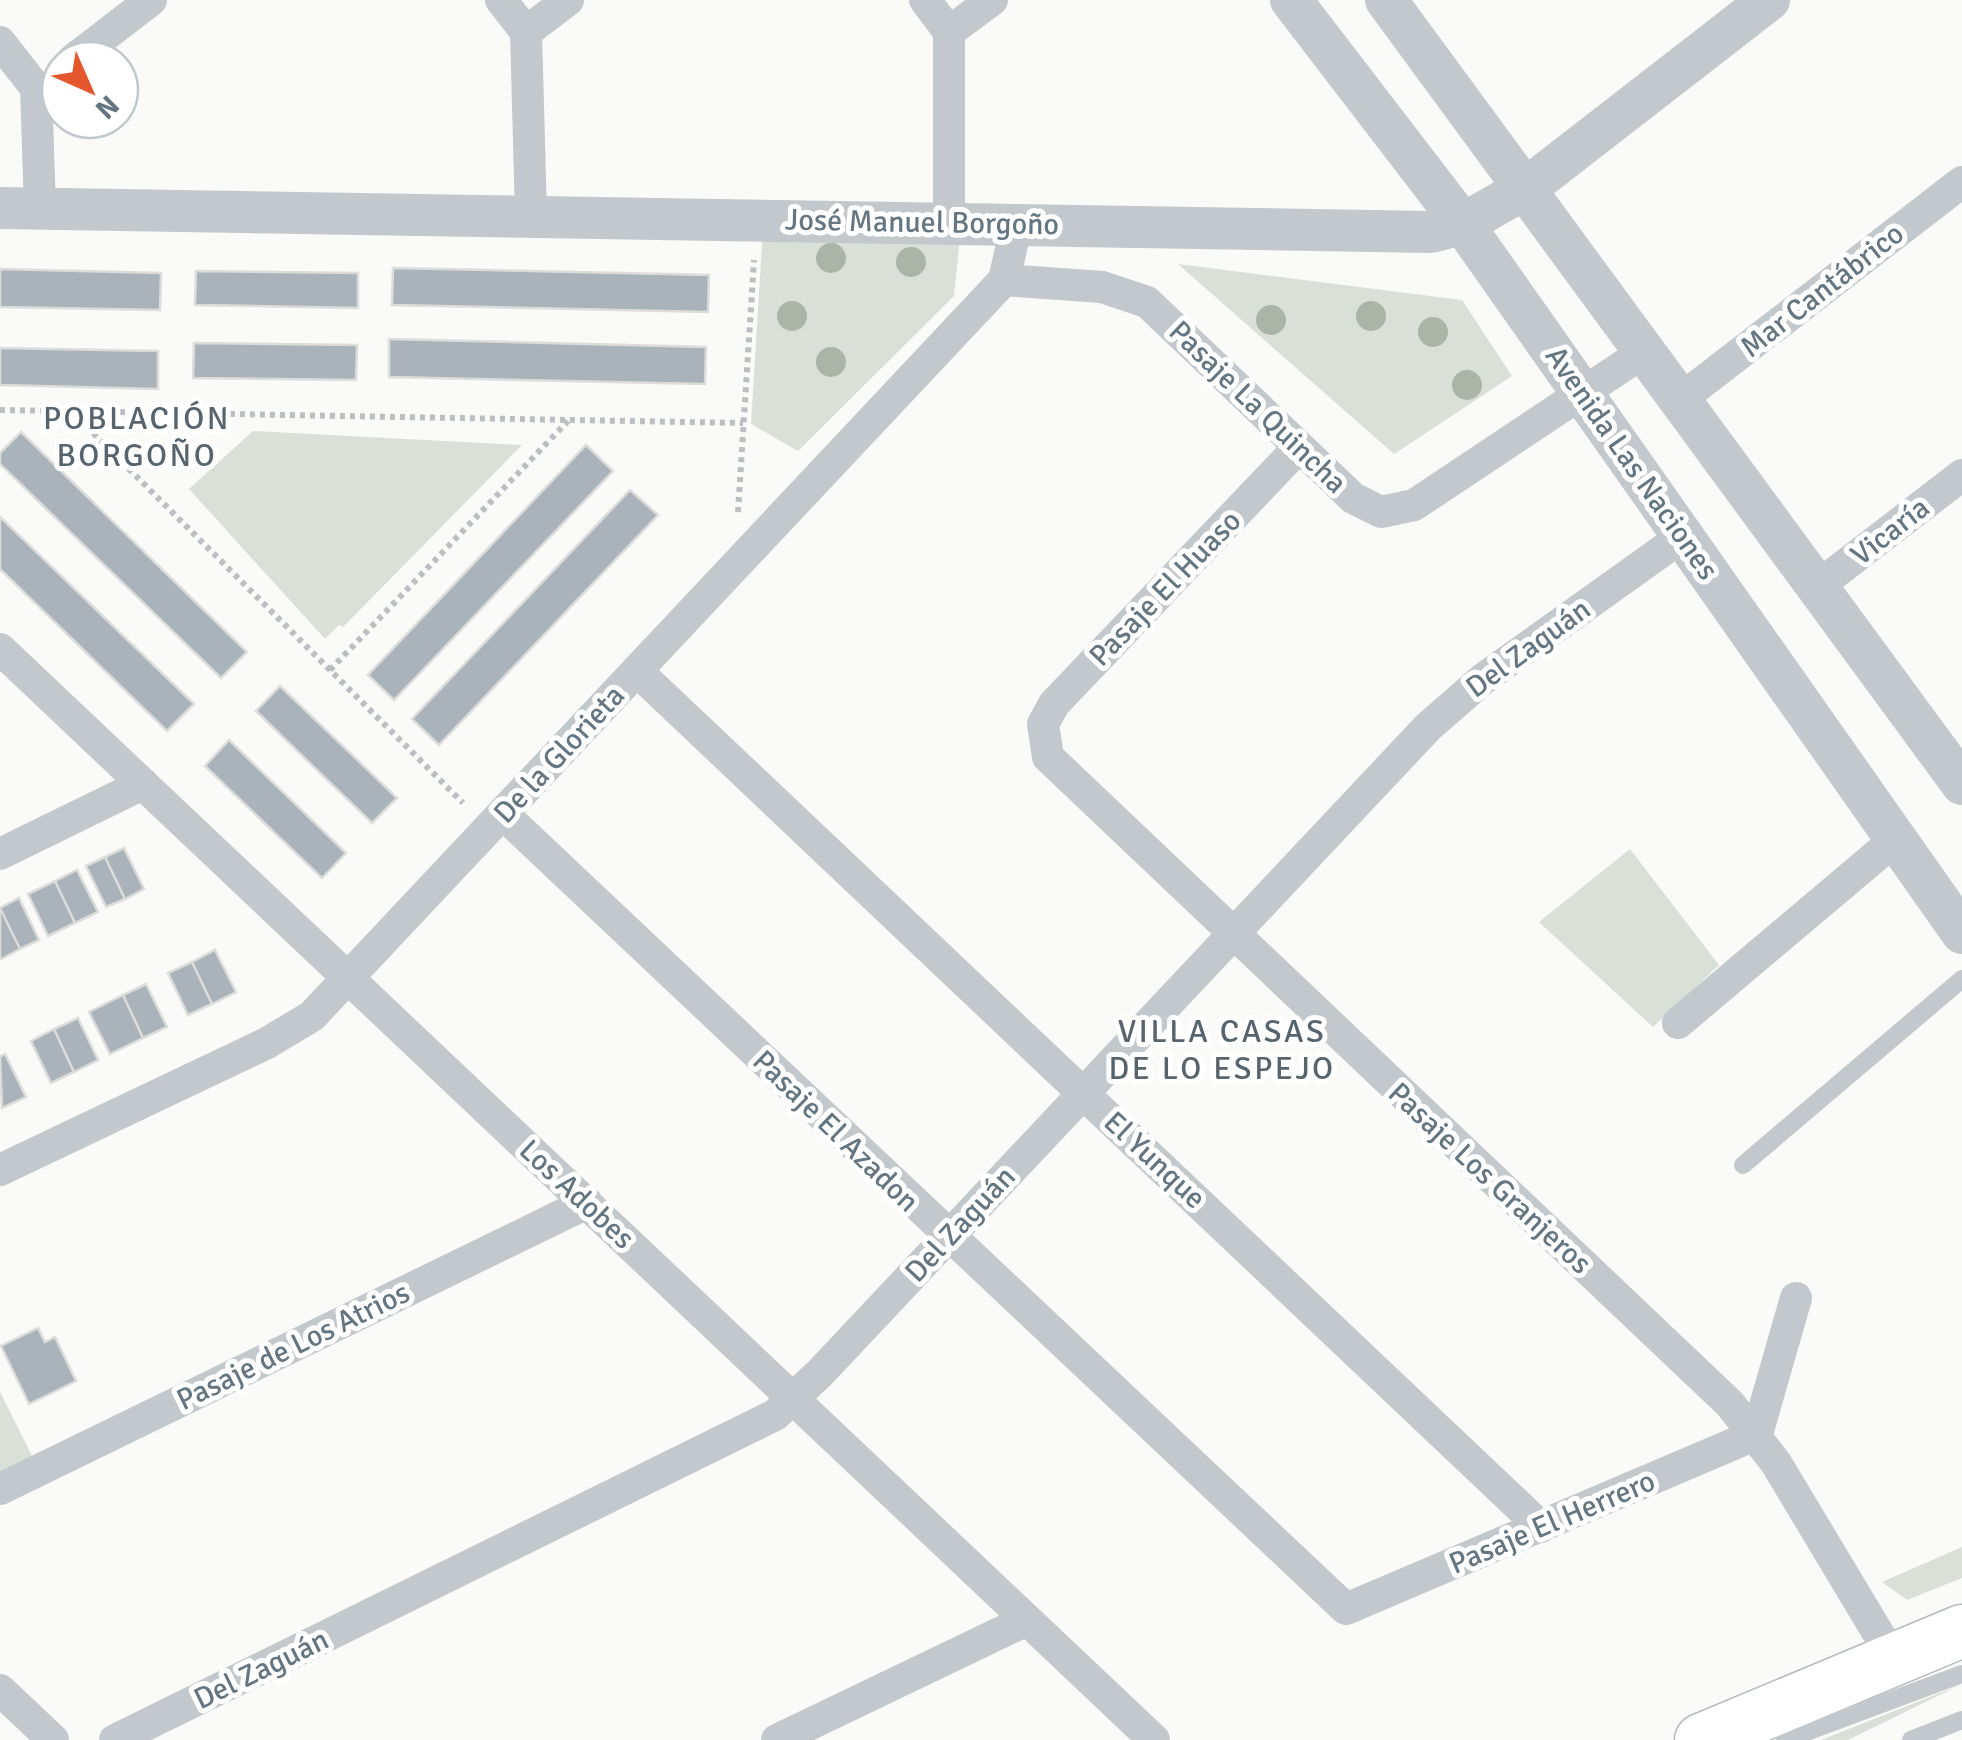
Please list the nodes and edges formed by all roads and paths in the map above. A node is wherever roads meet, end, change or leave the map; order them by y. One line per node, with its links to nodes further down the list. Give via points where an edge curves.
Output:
1 (151, 0): 11 (street)
2 (501, 0): 9 (street)
3 (568, 0): 9 (street)
4 (925, 0): 10 (street)
5 (992, 0): 10 (street)
6 (1291, 0): 22 (street, Avenida Las Naciones)
7 (1386, 0): 16 (street)
8 (1769, 0): 16 (street, José Manuel Borgoño)
9 (526, 32): 18 (street)
10 (949, 32): 20 (street)
11 (99, 40)
12 (0, 42): 13 (street)
13 (40, 73)
14 (40, 116): 17 (street)
15 (1962, 182): 26 (street, Mar Cantábrico)
16 (1528, 187): 22 (street, José Manuel Borgoño); 24 (street)
17 (20, 208): 18 (street, José Manuel Borgoño)
18 (532, 215): 19 (street, José Manuel Borgoño)
19 (756, 219): 20 (street, José Manuel Borgoño); 32 (path)
20 (949, 222): 21 (street, José Manuel Borgoño)
21 (1017, 223): 22 (street, José Manuel Borgoño, via 1398,234); 23 (street)
22 (1464, 224): 25 (street, Avenida Las Naciones)
23 (1004, 280): 33 (street, Pasaje La Quincha, via 1102,287 1147,302); 36 (street, De la Glorieta)
24 (1648, 350): 25 (street, Pasaje La Quincha); 26 (street)
25 (1582, 392): 33 (street, Pasaje La Quincha, via 1398,512 1366,507); 35 (street, Avenida Las Naciones)
26 (1682, 398): 37 (street)
27 (0, 410): 28 (path)
28 (10, 410): 29 (path); 30 (path)
29 (71, 411): 31 (path); 39 (path)
30 (0, 420)
31 (568, 420): 32 (path); 39 (path)
32 (743, 423): 36 (path)
33 (1299, 447): 41 (street, Pasaje El Huaso, via 1054,704)
34 (1962, 475): 37 (street, Vicaría)
35 (1683, 536): 45 (street, Avenida Las Naciones); 48 (street, Del Zaguán, via 1454,702)
36 (734, 568): 40 (street, De la Glorieta)
37 (1818, 586): 43 (street)
38 (0, 649): 42 (street, Los Adobes)
39 (330, 670): 44 (path)
40 (638, 670): 44 (street, De la Glorieta); 52 (street, El Yunque)
41 (1042, 736): 48 (street, Pasaje Los Granjeros, via 1056,766)
42 (143, 784): 46 (street); 49 (street, Los Adobes)
43 (1962, 784)
44 (496, 821): 49 (street, De la Glorieta); 56 (street, Pasaje El Azadon)
45 (1896, 839): 47 (street, Avenida Las Naciones); 51 (street)
46 (0, 854)
47 (1962, 933)
48 (1233, 934): 52 (street, Del Zaguán); 59 (street, Pasaje Los Granjeros)
49 (348, 978): 54 (street, De la Glorieta, via 291,1031); 55 (street, Los Adobes)
50 (1962, 979): 53 (lane)
51 (1678, 1023)
52 (1083, 1093): 56 (street, Del Zaguán); 61 (street, El Yunque)
53 (1742, 1165)
54 (0, 1170)
55 (587, 1203): 58 (street, Los Adobes); 60 (street, Pasaje de Los Atrios)
56 (947, 1237): 58 (street, Del Zaguán); 62 (street, Pasaje El Azadon)
57 (1796, 1298): 59 (street)
58 (794, 1400): 63 (street, Los Adobes); 71 (street, Del Zaguán, via 758,1426)
59 (1757, 1434): 61 (street, Pasaje El Herrero); 65 (street, Pasaje Los Granjeros)
60 (0, 1489)
61 (1541, 1527): 62 (street, Pasaje El Herrero)
62 (1346, 1609)
63 (1027, 1620): 72 (street); 73 (street, Los Adobes)
64 (1962, 1631): 65 (main road)
65 (1893, 1658): 74 (main road)
66 (1962, 1674): 75 (lane)
67 (0, 1690): 70 (street)
68 (1962, 1720): 76 (lane)
69 (1962, 1731): 77 (lane)
70 (53, 1740)
71 (115, 1740)
72 (777, 1740)
73 (1154, 1740)
74 (1701, 1740)
75 (1785, 1740)
76 (1911, 1740)
77 (1927, 1740)

